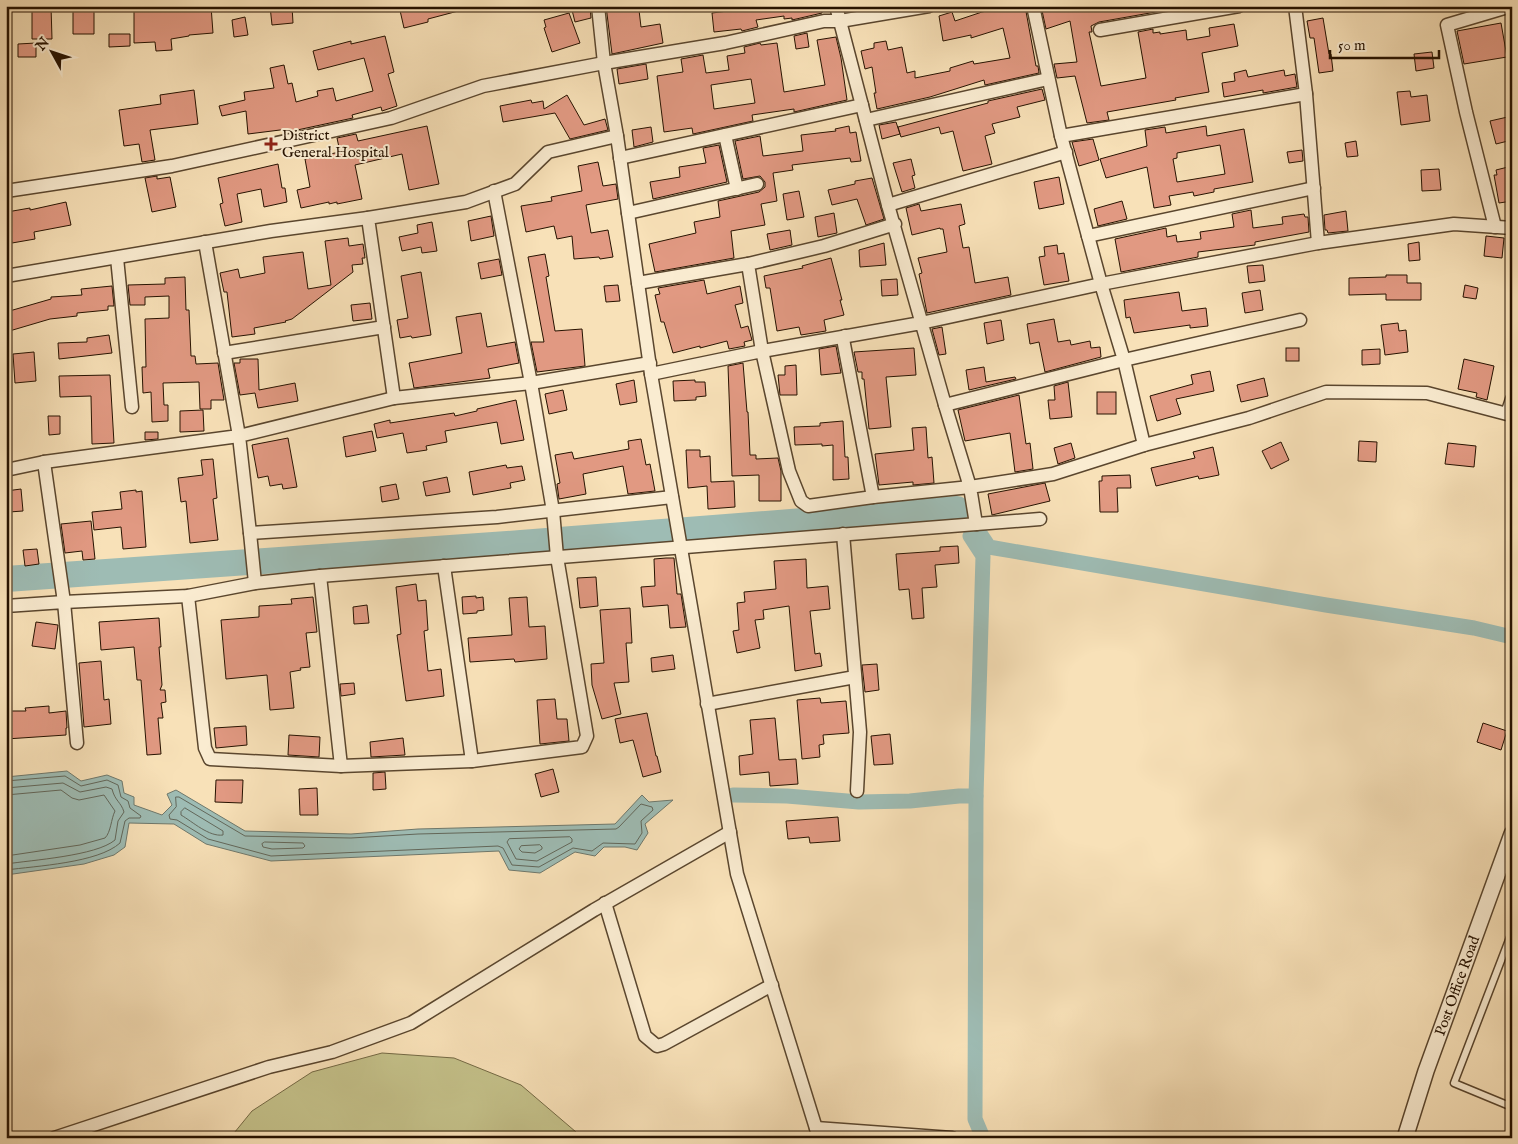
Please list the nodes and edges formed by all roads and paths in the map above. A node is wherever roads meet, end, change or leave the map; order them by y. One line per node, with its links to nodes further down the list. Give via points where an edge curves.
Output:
1 (598, 6): 10 (street)
2 (836, 6): 8 (street)
3 (929, 6): 8 (street)
4 (1033, 6): 11 (street)
5 (1239, 6): 9 (street)
6 (1295, 6): 12 (street)
7 (1511, 6): 29 (street, via 1447,25)
8 (840, 20): 10 (street); 13 (street)
9 (1100, 30)
10 (604, 63): 16 (street); 23 (street, via 483,86 391,118 181,164)
11 (1048, 79): 14 (street); 17 (street)
12 (1306, 94): 17 (street); 21 (street)
13 (862, 106): 14 (street); 15 (street)
14 (866, 120): 25 (street)
15 (725, 135): 19 (street); 22 (street)
16 (617, 136): 19 (street); 24 (street, via 548,152 515,184)
17 (1061, 136): 18 (street)
18 (1066, 152): 25 (street); 31 (street)
19 (620, 158): 26 (street)
20 (757, 184): 22 (street)
21 (1314, 188): 31 (street); 33 (street)
22 (737, 189): 26 (street)
23 (6, 191)
24 (494, 191): 27 (street, via 466,202); 47 (street)
25 (888, 205): 28 (street)
26 (628, 213): 37 (street)
27 (368, 218): 32 (street); 41 (street)
28 (895, 224): 35 (street, via 824,246); 40 (street)
29 (1495, 227): 30 (street); 33 (street, via 1454,224)
30 (1512, 228)
31 (1088, 236): 38 (street)
32 (205, 242): 34 (street); 44 (street)
33 (1318, 244): 38 (street)
34 (117, 258): 36 (street); 51 (street)
35 (748, 264): 37 (street); 43 (street)
36 (6, 276)
37 (638, 283): 46 (street)
38 (1101, 284): 40 (street); 45 (street)
39 (1300, 320): 45 (street)
40 (921, 323): 42 (street); 50 (street)
41 (384, 327): 44 (street); 48 (street)
42 (844, 336): 43 (street); 58 (street)
43 (762, 351): 46 (street); 58 (street, via 789,471 801,501 808,506)
44 (224, 353): 52 (street)
45 (1124, 360): 50 (street); 53 (street)
46 (651, 368): 47 (street); 57 (street)
47 (531, 383): 48 (street); 59 (street)
48 (394, 398): 52 (street)
49 (1512, 399): 53 (street, via 1507,414 1427,393 1326,392 1249,418)
50 (945, 405): 56 (street)
51 (132, 407)
52 (239, 436): 54 (street); 62 (street)
53 (1144, 444): 56 (street, via 1052,474)
54 (44, 462): 55 (street); 70 (street)
55 (6, 470)
56 (970, 487): 58 (street); 61 (street)
57 (672, 497): 59 (street); 64 (street)
58 (873, 497)
59 (553, 511): 62 (street); 65 (street)
60 (1040, 519): 61 (street)
61 (976, 524): 63 (street)
62 (250, 533): 68 (street)
63 (843, 534): 64 (street); 72 (street)
64 (680, 546): 65 (street); 73 (street)
65 (558, 557): 66 (street); 75 (street, via 587,736 582,747)
66 (444, 566): 67 (street); 75 (street)
67 (320, 576): 68 (street); 76 (street)
68 (255, 583): 69 (street)
69 (188, 596): 70 (street); 76 (street, via 204,748 210,759)
70 (64, 602): 71 (street); 74 (street)
71 (6, 606)
72 (855, 677): 73 (street); 77 (street, via 860,732)
73 (707, 704): 78 (street)
74 (77, 744)
75 (472, 762): 76 (street)
76 (340, 766)
77 (857, 791)
78 (730, 832): 80 (street); 82 (street, via 737,874)
79 (1512, 834): 87 (street, Post Office Road)
80 (605, 903): 82 (street, via 645,1036 657,1046); 85 (street, via 411,1023 332,1052 269,1067)
81 (1512, 932): 83 (lane, via 1454,1082)
82 (772, 985): 84 (street)
83 (1512, 1107)
84 (818, 1133): 86 (street)
85 (54, 1138)
86 (952, 1138)
87 (1404, 1138)

